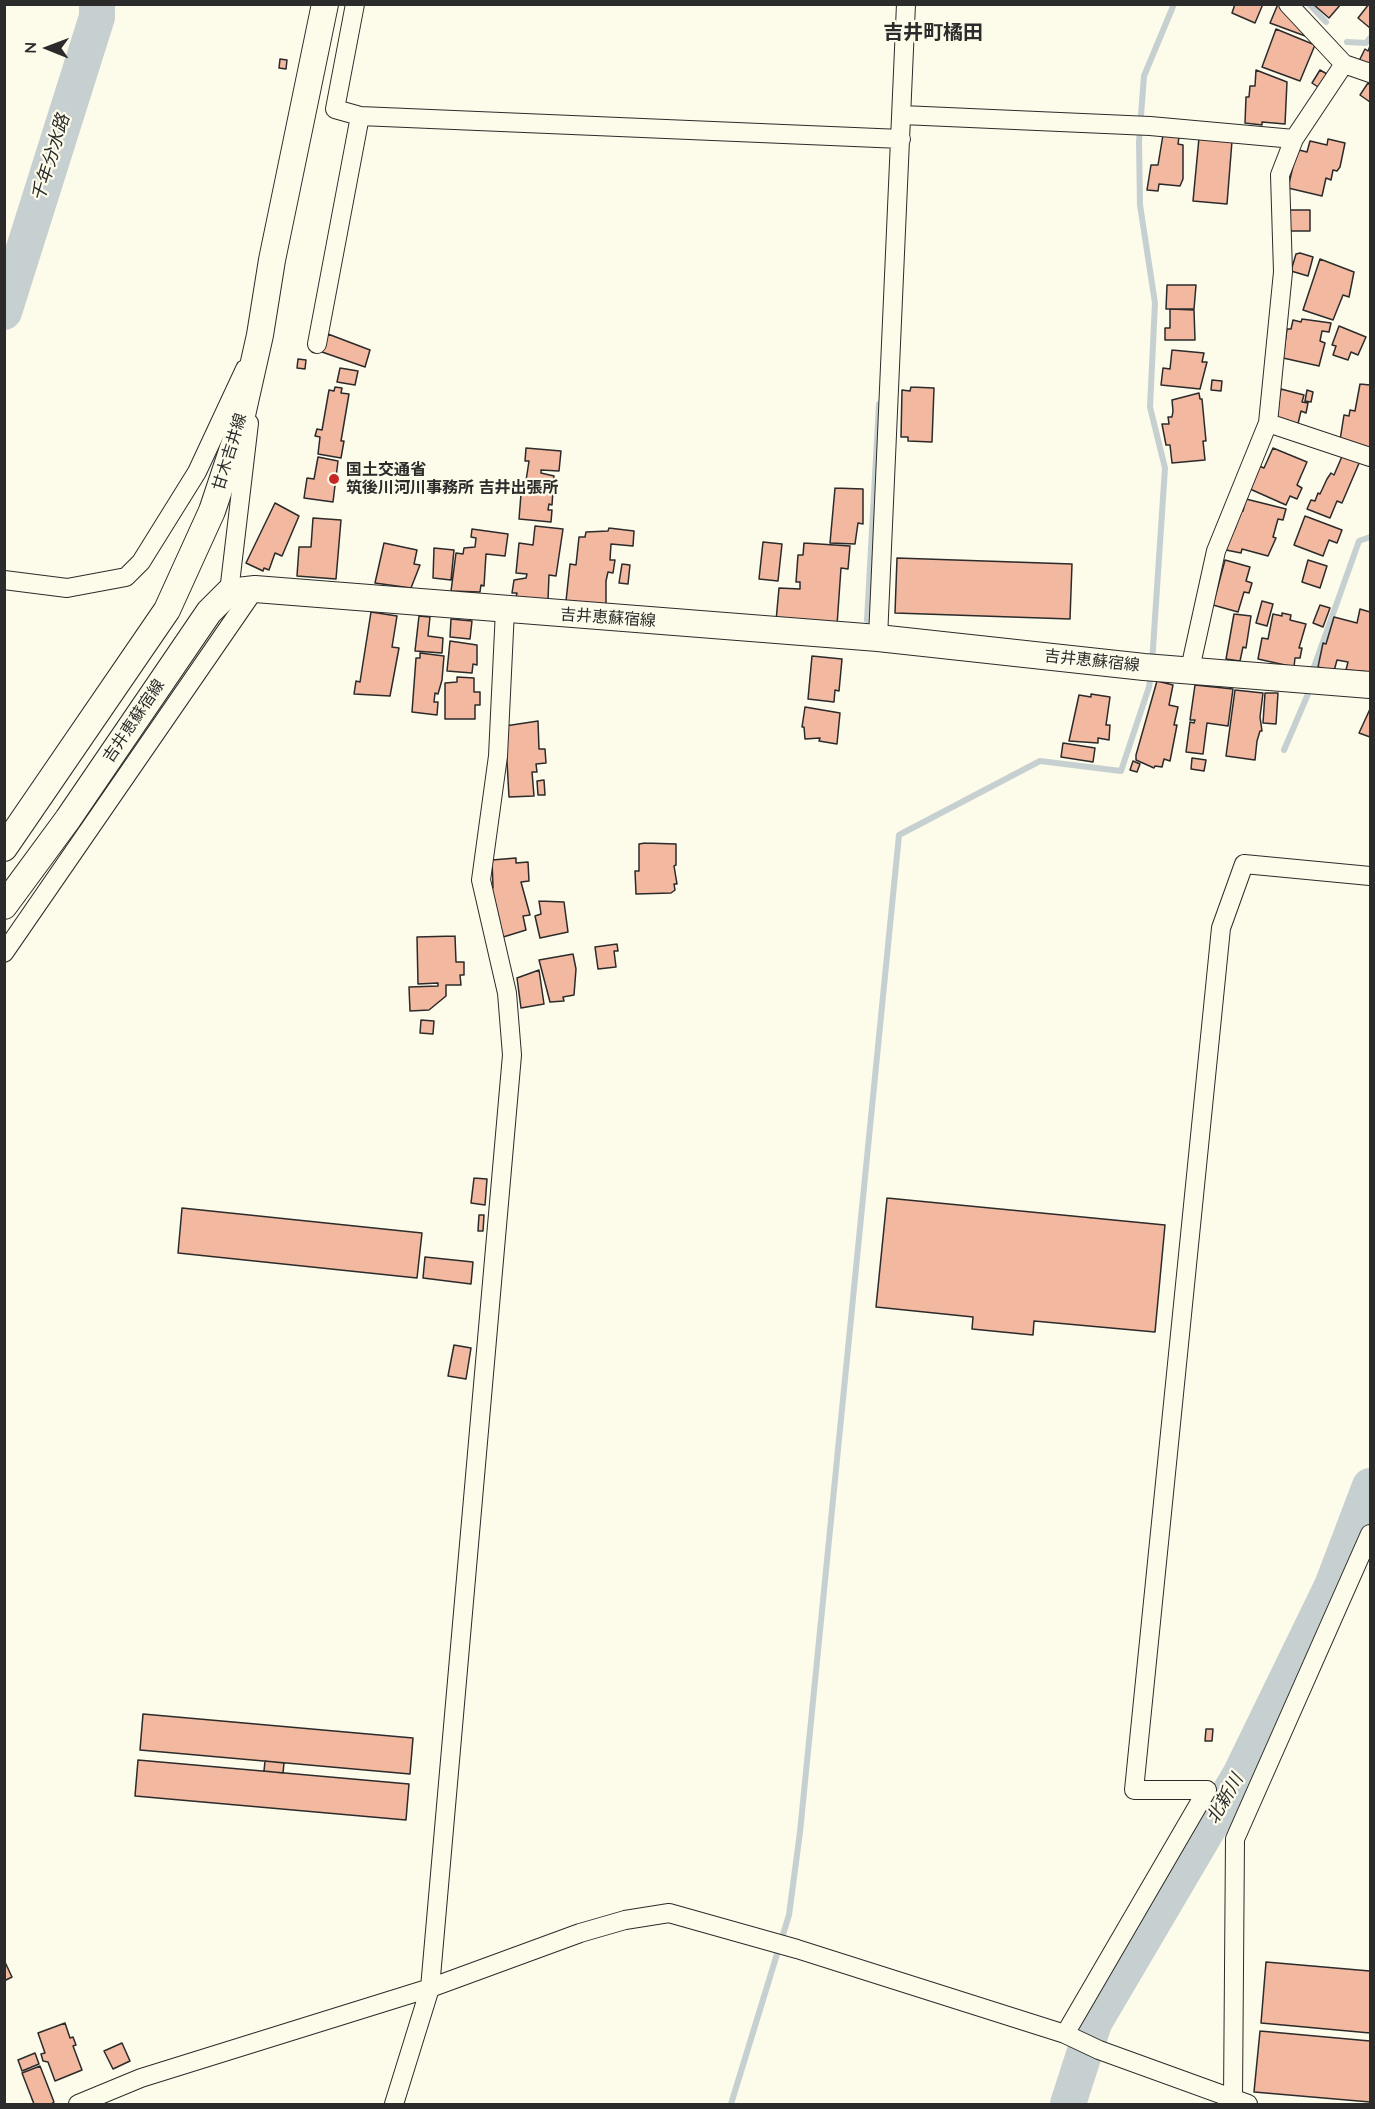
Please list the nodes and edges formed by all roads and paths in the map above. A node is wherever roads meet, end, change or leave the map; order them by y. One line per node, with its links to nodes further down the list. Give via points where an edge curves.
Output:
1 (325, 4): 11 (main road, 甘木吉井線)
2 (355, 4): 8 (street, via 335,109)
3 (906, 4): 7 (street)
4 (1288, 4): 5 (street)
5 (1344, 64): 6 (street); 10 (street)
6 (1371, 73)
7 (902, 115): 9 (street); 10 (street, via 1142,126)
8 (360, 116): 9 (street); 12 (street)
9 (901, 139): 19 (street)
10 (1294, 140): 13 (street, via 1280,175 1283,272)
11 (260, 335): 15 (street, via 197,472 141,562 126,577 67,588); 17 (street); 22 (main road, 甘木吉井線, via 238,433 212,511 167,610)
12 (317, 344)
13 (1268, 423): 14 (street); 20 (street, via 1216,551)
14 (1371, 457)
15 (4, 580)
16 (255, 589): 17 (main road, 吉井恵蘇宿線); 18 (main road, 吉井恵蘇宿線); 25 (street)
17 (229, 592): 24 (main road, 吉井恵蘇宿線, via 209,612)
18 (505, 610): 19 (main road, 吉井恵蘇宿線); 27 (street, via 498,756 481,880 507,993 512,1055)
19 (878, 638): 20 (main road, 吉井恵蘇宿線)
20 (1190, 669): 21 (main road, 吉井恵蘇宿線)
21 (1371, 685)
22 (4, 848)
23 (1371, 876): 28 (street, via 1244,864 1221,928 1134,1790 1207,1790)
24 (4, 906)
25 (4, 953)
26 (1371, 1534): 29 (street, via 1235,1839)
27 (430, 1988): 28 (street, via 580,1933 669,1912); 30 (street, via 141,2078); 31 (street)
28 (1065, 2034): 29 (street)
29 (1241, 2101)
30 (78, 2104)
31 (394, 2104)

